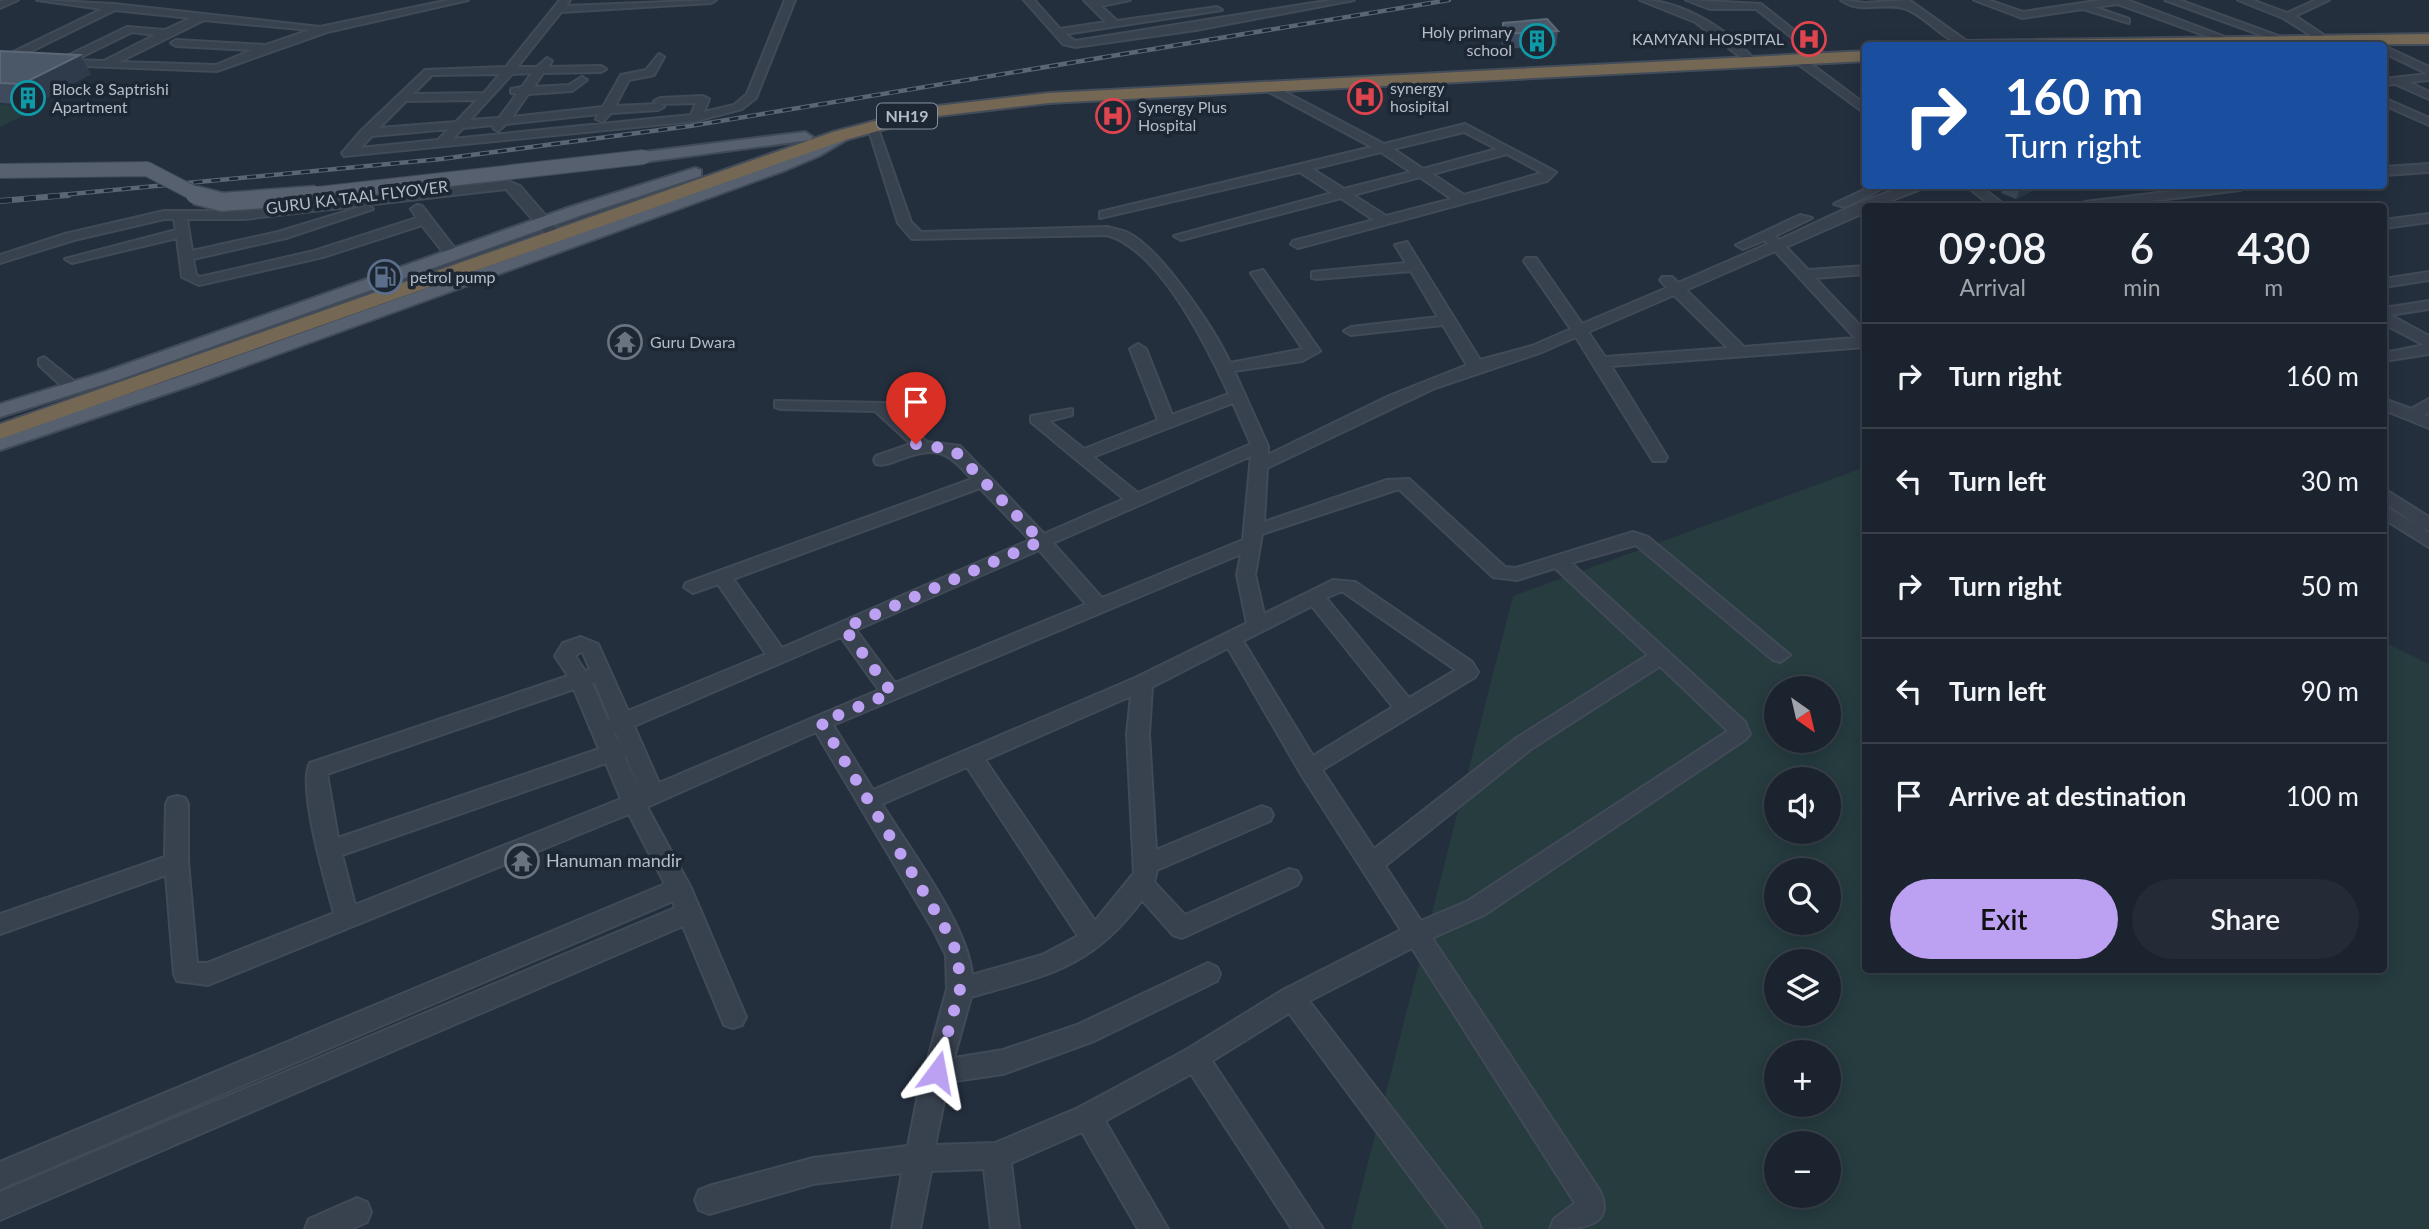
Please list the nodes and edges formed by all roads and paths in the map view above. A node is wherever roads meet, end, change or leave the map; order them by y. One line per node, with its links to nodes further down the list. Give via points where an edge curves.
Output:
1 (13, 0): 21 (street)
2 (42, 0): 25 (street)
3 (463, 0): 38 (street)
4 (711, 0): 24 (street)
5 (790, 0): 86 (street, via 752,96 738,107)
6 (1029, 0): 39 (street)
7 (1125, 0): 22 (street)
8 (1204, 0): 29 (street)
9 (1284, 0): 30 (street, via 1271,2)
10 (1349, 0): 30 (street)
11 (1644, 0): 57 (street, via 1699,20)
12 (1690, 0): 58 (street, via 1710,6 1758,6)
13 (1846, 0): 23 (street, via 1864,6)
14 (1979, 0): 31 (street, via 2016,14)
15 (2010, 0): 31 (street)
16 (2064, 0): 27 (street)
17 (2119, 0): 27 (street); 43 (street)
18 (2170, 0): 28 (street)
19 (2243, 0): 26 (street)
20 (2324, 0): 33 (street)
21 (0, 2)
22 (1093, 2): 37 (street)
23 (1905, 3): 42 (street)
24 (563, 4): 64 (street)
25 (116, 6): 32 (street); 60 (street)
26 (2258, 6): 28 (street); 33 (street)
27 (2083, 7): 31 (street); 36 (street)
28 (2197, 9): 44 (street)
29 (1217, 10): 35 (street); 37 (street)
30 (1286, 12): 35 (street)
31 (2041, 13)
32 (203, 16): 34 (street); 40 (street)
33 (2287, 16): 45 (street)
34 (248, 21): 38 (street); 47 (street)
35 (1233, 21): 39 (street, via 1075,44)
36 (2126, 21)
37 (1114, 24): 39 (street)
38 (325, 29): 49 (street)
39 (1058, 32)
40 (166, 33): 62 (street); 62 (street, via 131,29 57,62)
41 (2429, 39): 45 (highway)
42 (1960, 42)
43 (2233, 42)
44 (2290, 42): 45 (highway)
45 (2329, 42)
46 (176, 43): 47 (street)
47 (201, 44): 49 (street)
48 (2429, 44): 50 (highway)
49 (266, 48): 62 (street, via 217,68)
50 (2387, 48)
51 (2387, 50): 66 (street)
52 (1862, 51): 58 (highway, NH19)
53 (551, 55): 63 (street)
54 (575, 55): 65 (street)
55 (1862, 56): 58 (highway, NH19)
56 (659, 57): 67 (street, via 650,73)
57 (1747, 57): 58 (highway, NH19); 101 (highway, NH19, via 974,99 907,108)
58 (1808, 57): 72 (highway, NH19); 78 (street); 83 (street)
59 (589, 58): 65 (street)
60 (2, 60): 61 (street)
61 (28, 61)
62 (107, 64)
63 (541, 68): 64 (street); 65 (street); 73 (street)
64 (506, 70): 68 (street); 79 (street)
65 (585, 70): 67 (street); 73 (street); 74 (street, via 572,88)
66 (2429, 71)
67 (627, 75): 85 (street)
68 (475, 76): 75 (street, via 429,72); 77 (street)
69 (2429, 77): 70 (street)
70 (2396, 80): 71 (street); 76 (street)
71 (2387, 82)
72 (1264, 85): 96 (highway, NH19, via 1007,102 928,112); 104 (street)
73 (528, 86): 74 (street); 79 (street); 79 (street)
74 (544, 90): 79 (street, via 535,106)
75 (405, 94): 77 (street); 77 (street); 89 (street)
76 (2429, 96)
77 (456, 98): 79 (street); 88 (street)
78 (1862, 99)
79 (493, 100): 91 (street); 94 (street)
80 (660, 100): 84 (street); 86 (street, via 699,98 704,101); 90 (street)
81 (2387, 102): 92 (street)
82 (679, 107): 86 (street)
83 (1862, 107)
84 (634, 108): 85 (street); 93 (street)
85 (606, 110): 87 (street); 95 (street)
86 (699, 112): 90 (street)
87 (551, 113): 91 (street); 100 (street)
88 (439, 116): 89 (street); 97 (street)
89 (382, 117): 98 (street)
90 (653, 121): 93 (street)
91 (502, 122): 94 (street); 102 (street)
92 (2429, 122)
93 (628, 124): 95 (street)
94 (461, 126): 97 (street); 103 (street)
95 (599, 126): 100 (street)
96 (871, 126): 99 (highway, NH19); 176 (street, via 909,231 928,237 1107,230 1125,236 1158,265 1215,346)
97 (429, 128): 98 (street)
98 (365, 133): 103 (street, via 348,153)
99 (849, 133): 141 (main road, via 800,159)
100 (538, 134): 102 (street)
101 (805, 137): 106 (main road, GURU KA TAAL FLYOVER); 109 (highway, NH19)
102 (489, 139): 103 (street)
103 (441, 144)
104 (1383, 148): 105 (street, via 1465,128); 107 (street); 112 (street)
105 (1509, 150): 112 (street); 125 (street, via 1545,168 1549,175)
106 (647, 157): 111 (main road, GURU KA TAAL FLYOVER, bridge, via 222,202 202,198 147,169); 114 (street, via 635,153 525,167 516,171)
107 (1301, 167): 121 (street); 134 (street)
108 (2429, 168): 110 (street)
109 (691, 170): 113 (main road, GURU KA TAAL FLYOVER, bridge, via 258,209 198,205 118,173); 141 (main road)
110 (2387, 171)
111 (0, 172)
112 (1422, 173): 121 (street); 125 (street)
113 (0, 178)
114 (508, 185): 122 (street); 141 (street)
115 (1879, 189): 126 (street)
116 (1914, 189): 127 (street)
117 (1964, 189): 128 (street)
118 (1976, 189): 129 (street)
119 (2142, 189): 123 (street)
120 (2215, 189): 123 (street)
121 (1343, 194): 138 (street); 142 (street)
122 (409, 196): 124 (street); 136 (street)
123 (2156, 196): 130 (street); 131 (street)
124 (394, 198): 133 (street, via 244,215); 144 (street, via 293,232)
125 (1463, 200): 138 (street)
126 (1868, 203)
127 (1870, 203)
128 (1982, 203)
129 (1996, 203)
130 (2106, 203)
131 (2174, 203)
132 (1862, 206): 143 (street)
133 (180, 214): 144 (street); 148 (street, via 70,237)
134 (1105, 215)
135 (2429, 218): 137 (street)
136 (423, 220): 144 (street, via 318,254 200,281 189,277); 147 (street)
137 (2412, 220): 139 (street); 140 (street)
138 (1385, 221): 145 (street)
139 (2387, 224)
140 (2429, 229)
141 (552, 234): 147 (main road); 185 (highway); 188 (highway); 189 (main road, via 178,384)
142 (1181, 236)
143 (1772, 240): 156 (street); 159 (street)
144 (184, 244): 149 (street); 150 (street)
145 (1298, 244)
146 (1402, 245): 152 (street)
147 (453, 254): 177 (main road)
148 (0, 259)
149 (72, 259)
150 (107, 260)
151 (1531, 261): 164 (street)
152 (1415, 266): 155 (street); 162 (street)
153 (1862, 270): 156 (street)
154 (1258, 273): 176 (street, via 1312,351)
155 (1317, 275)
156 (1802, 275): 166 (street)
157 (2429, 276): 158 (street)
158 (2387, 283)
159 (1671, 284): 164 (street); 171 (street)
160 (2429, 305): 161 (street)
161 (2387, 312)
162 (1448, 320): 165 (street); 175 (street)
163 (2387, 320): 168 (street)
164 (1576, 326): 174 (street); 175 (street, via 1537,349)
165 (1351, 331)
166 (1862, 337)
167 (1862, 341): 171 (street)
168 (2429, 342)
169 (1138, 349): 186 (street)
170 (2429, 349): 172 (street)
171 (1740, 351): 174 (street)
172 (2387, 356)
173 (44, 362): 177 (street)
174 (1601, 362): 193 (street)
175 (1475, 365): 192 (street)
176 (1224, 368): 178 (street)
177 (73, 388): 182 (main road)
178 (1237, 396): 186 (street); 192 (street)
179 (781, 404): 190 (street, via 879,406)
180 (2429, 404): 184 (street)
181 (2387, 405): 184 (street)
182 (0, 411)
183 (1066, 412): 191 (street, via 1037,419)
184 (2412, 416): 187 (street)
185 (0, 418)
186 (1167, 423): 191 (street)
187 (2429, 423)
188 (0, 432)
189 (0, 444)
190 (922, 446): 194 (street); 195 (street, via 954,450)
191 (1082, 455): 197 (street)
192 (1259, 456): 197 (street); 200 (street)
193 (1659, 457)
194 (882, 460)
195 (982, 481): 201 (street); 204 (street)
196 (2387, 496): 199 (street)
197 (1135, 499): 201 (street)
198 (2387, 512): 202 (street)
199 (2429, 525)
200 (1253, 537): 203 (street, via 1403,483 1500,573 1517,574); 207 (street); 208 (street, via 1246,575)
201 (1041, 541): 207 (street); 209 (street)
202 (2429, 541)
203 (1558, 561): 211 (street, via 1633,538 1642,541); 213 (street)
204 (722, 576): 205 (street); 212 (street)
205 (693, 587)
206 (1314, 596): 208 (street); 218 (street); 218 (street, via 1340,584 1348,586 1465,667 1468,672 1464,676)
207 (1099, 607): 217 (street)
208 (1257, 625): 210 (street)
209 (844, 628): 212 (street); 217 (street)
210 (1232, 639): 216 (street); 225 (street)
211 (1780, 655)
212 (778, 657): 219 (street)
213 (1660, 657): 232 (street, via 1532,738); 238 (street, via 1738,727 1739,734 1476,908)
214 (602, 672): 215 (street); 215 (street, via 587,645 570,648 565,656); 219 (street)
215 (580, 680): 221 (street); 230 (street, via 323,765 316,775)
216 (1142, 683): 224 (street); 233 (street, via 1138,734)
217 (892, 693): 220 (street)
218 (1407, 710): 225 (street)
219 (624, 721): 221 (street); 222 (street)
220 (821, 722): 226 (street); 227 (street)
221 (601, 731): 223 (street)
222 (633, 745): 223 (street); 226 (street)
223 (611, 753): 226 (street); 230 (street)
224 (971, 756): 227 (street); 239 (street)
225 (1309, 768): 232 (street)
226 (644, 799): 235 (street); 236 (street)
227 (868, 801): 241 (street, via 944,926 958,955)
228 (177, 804): 231 (street)
229 (1262, 815): 233 (street)
230 (329, 850): 236 (street)
231 (176, 862): 236 (street, via 186,974 208,974); 237 (street)
232 (1371, 864): 238 (street)
233 (1144, 873): 234 (street, via 1182,928); 239 (street)
234 (1289, 878)
235 (685, 900): 243 (street); 249 (street); 251 (street)
236 (347, 918)
237 (0, 924)
238 (1416, 934): 242 (street); 259 (street, via 1590,1201 1588,1212)
239 (1093, 938): 241 (street, via 1061,959)
240 (1208, 974): 245 (street, via 1086,1033 1003,1062)
241 (960, 989): 245 (street)
242 (1292, 998): 244 (street); 258 (street)
243 (733, 1017)
244 (1195, 1058): 246 (street); 257 (street)
245 (937, 1072): 248 (street)
246 (1088, 1116): 247 (street); 256 (street)
247 (996, 1156): 248 (street); 255 (street)
248 (919, 1158): 250 (street, via 813,1171); 254 (street)
249 (0, 1176)
250 (709, 1200)
251 (0, 1206)
252 (357, 1212): 253 (street)
253 (319, 1229)
254 (906, 1229)
255 (1005, 1229)
256 (1154, 1229)
257 (1309, 1229)
258 (1466, 1229)
259 (1564, 1229)

